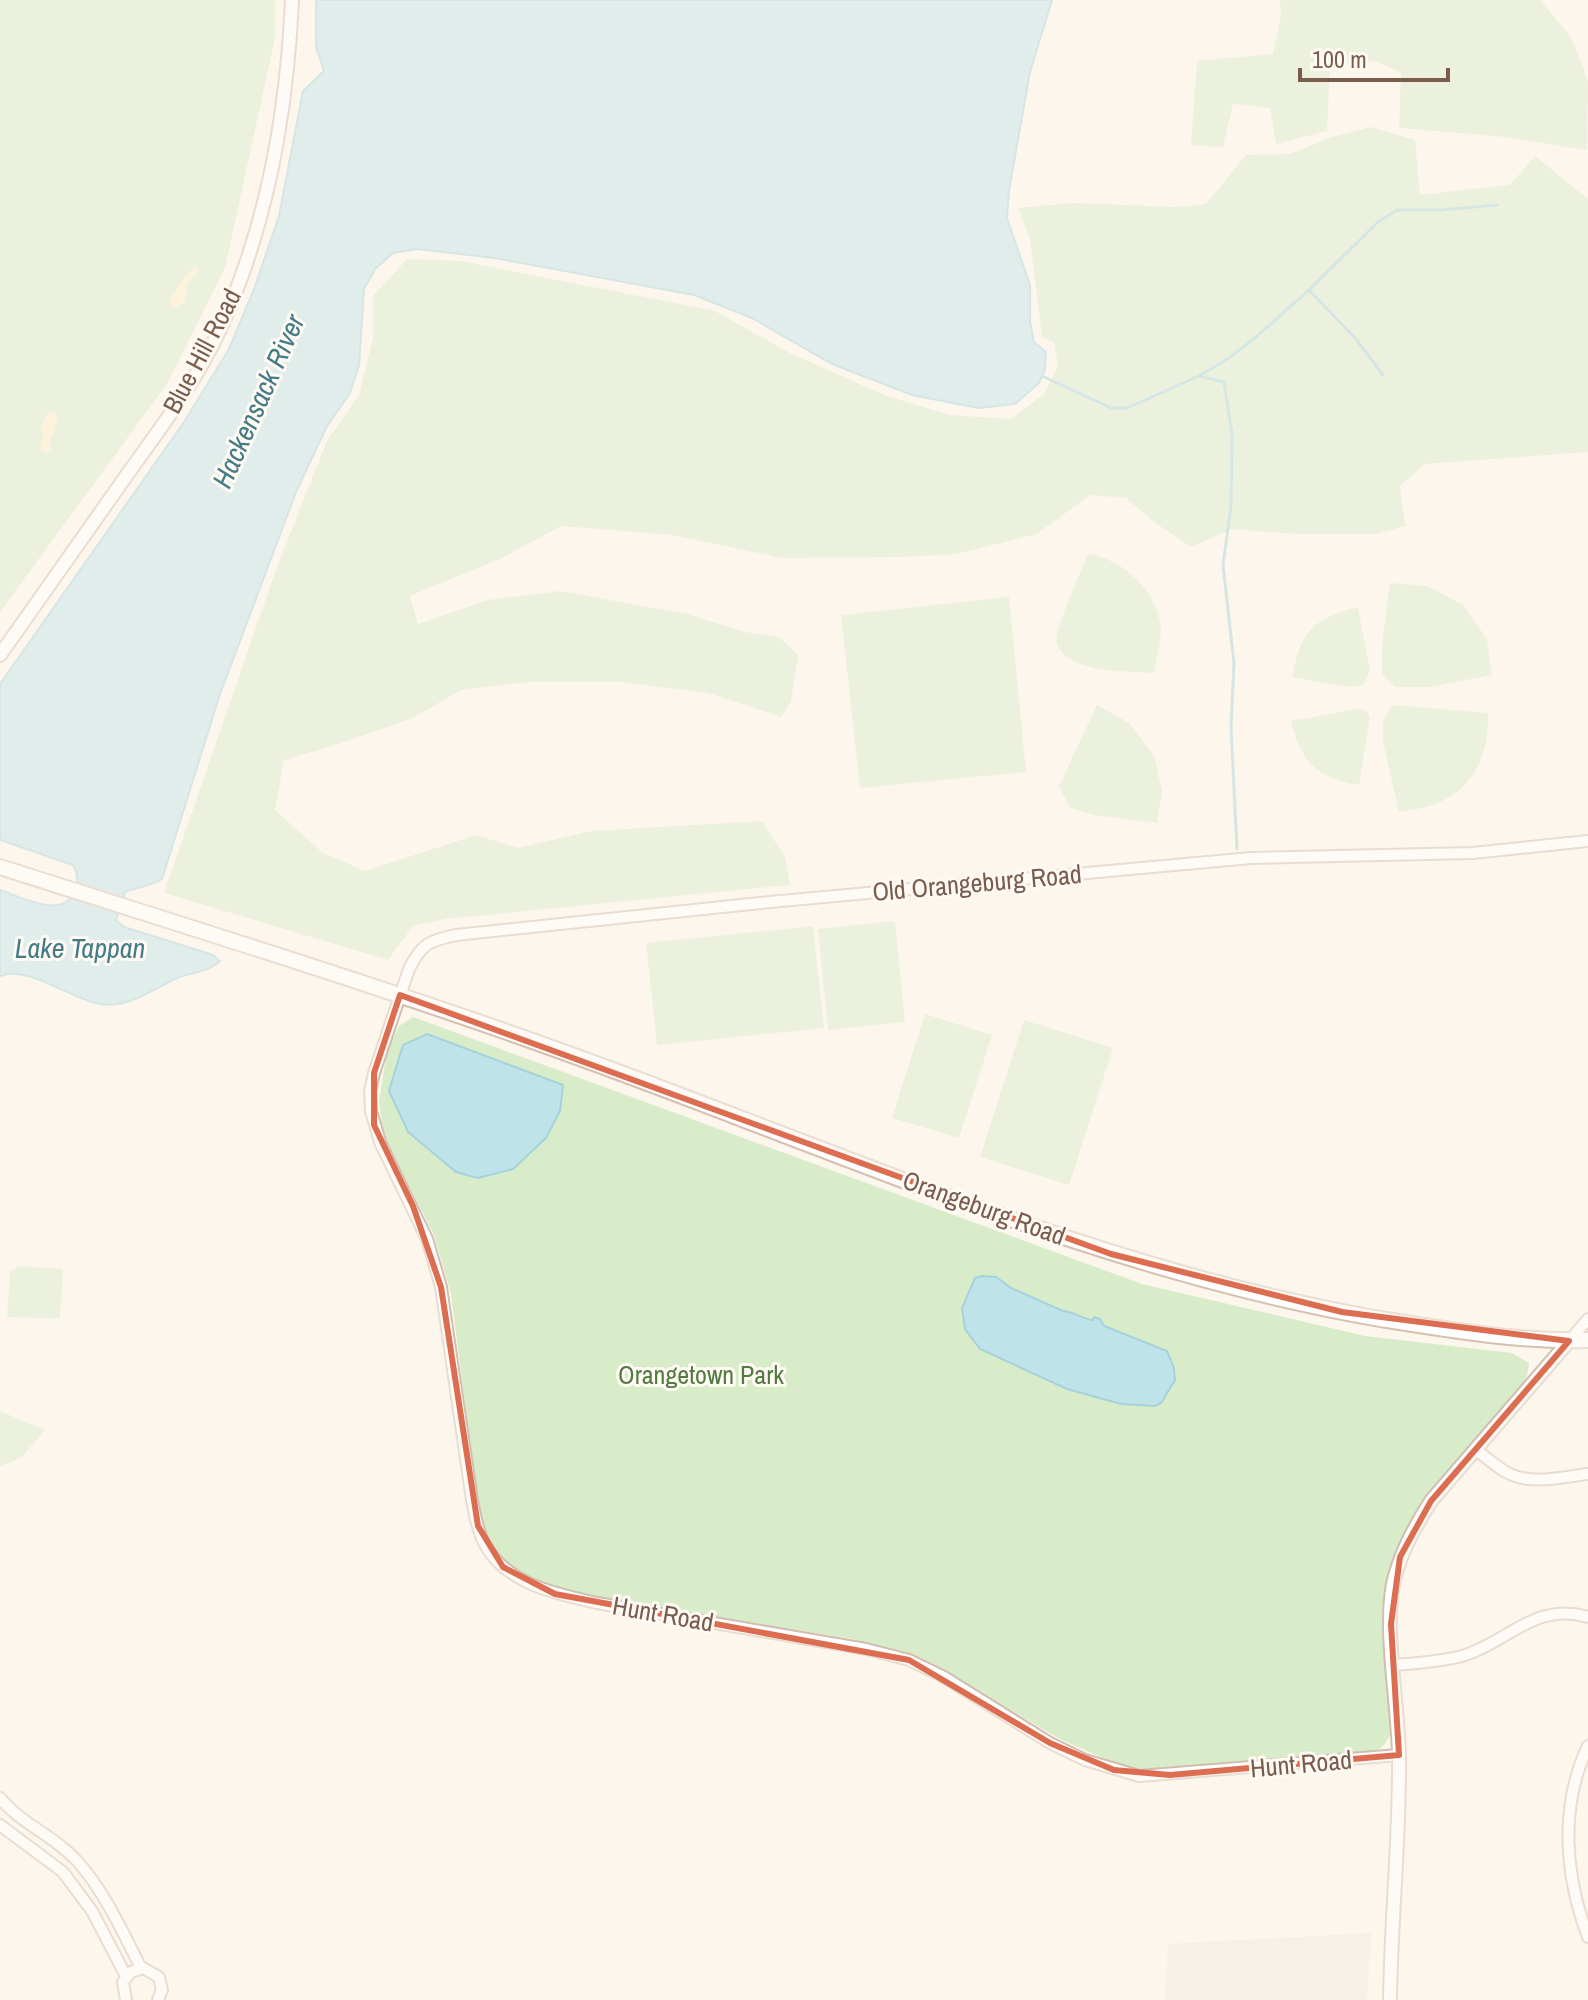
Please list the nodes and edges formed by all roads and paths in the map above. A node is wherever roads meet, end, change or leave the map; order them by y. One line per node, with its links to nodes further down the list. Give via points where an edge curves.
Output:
1 (292, 0): 2 (street, Blue Hill Road, via 282,111 268,185 219,331 166,420)
2 (0, 655)
3 (1588, 841): 5 (street, Old Orangeburg Road, via 1472,853 1251,858 456,935 422,947)
4 (0, 867): 5 (main road, Orangeburg Road)
5 (400, 995): 8 (main road, Orangeburg Road, via 1111,1254 1342,1312); 14 (street, Hunt Road, via 374,1073 371,1111 380,1142 427,1239 441,1287 472,1500 486,1547 503,1567 555,1594 909,1660 1050,1743 1139,1776)
6 (1588, 1319): 8 (street)
7 (1588, 1340): 8 (main road, Orangeburg Road)
8 (1569, 1341): 9 (street)
9 (1475, 1449): 10 (street, via 1522,1478); 12 (street, via 1431,1501 1400,1557 1392,1600)
10 (1588, 1474)
11 (1588, 1617): 12 (street, via 1558,1613 1533,1619 1464,1655)
12 (1394, 1665): 14 (street)
13 (1588, 1746): 21 (street, via 1574,1791 1569,1845 1571,1880)
14 (1399, 1755): 26 (street)
15 (0, 1798): 17 (street)
16 (0, 1825): 18 (street)
17 (73, 1857): 18 (street); 19 (street)
18 (60, 1870): 20 (street)
19 (115, 1917): 20 (street); 22 (street)
20 (99, 1925): 23 (street)
21 (1588, 1937)
22 (141, 1968): 23 (street); 25 (street, via 159,1977)
23 (126, 1976): 24 (street)
24 (126, 2000)
25 (158, 2000)
26 (1390, 2000)

